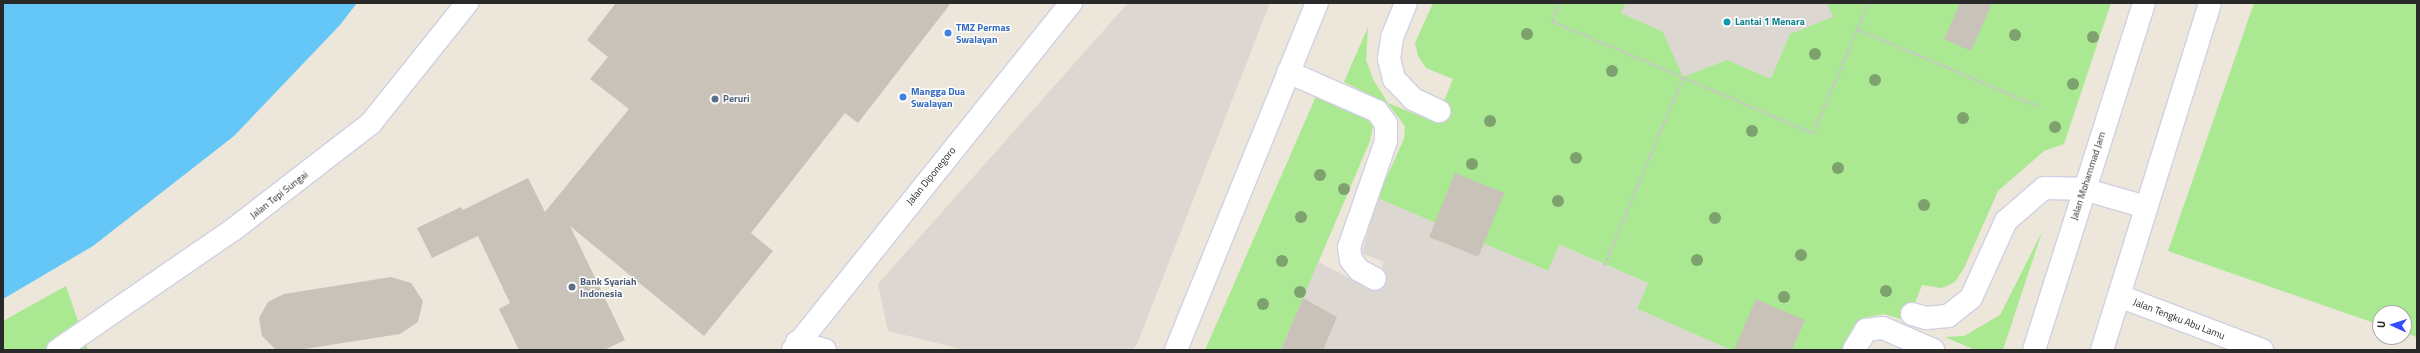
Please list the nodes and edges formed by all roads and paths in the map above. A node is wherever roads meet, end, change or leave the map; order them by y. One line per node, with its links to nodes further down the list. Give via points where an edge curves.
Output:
1 (467, 3): 21 (main road, Jalan Tepi Sungai, via 371,124 234,229)
2 (1071, 3): 20 (main road, Jalan Diponegoro)
3 (1318, 3): 10 (main road)
4 (1406, 3): 13 (main road, via 1392,38 1388,59 1394,78 1413,99)
5 (1559, 3): 11 (path, via 1552,21)
6 (1868, 3): 9 (path)
7 (2144, 3): 14 (main road, Jalan Mohammad Jam)
8 (2210, 3): 15 (main road)
9 (1857, 29): 11 (path, via 1813,133); 12 (path)
10 (1288, 72): 17 (main road, via 1377,111 1386,124 1386,141 1349,247 1351,260 1359,270); 23 (main road)
11 (1683, 77): 16 (path)
12 (2038, 106)
13 (1439, 111)
14 (2083, 189): 15 (main road); 19 (main road, via 2044,188 2006,221 1971,298 1948,316 1926,318); 26 (main road, Jalan Mohammad Jam)
15 (2146, 207): 18 (main road)
16 (1604, 265)
17 (1375, 279)
18 (2119, 296): 27 (main road); 28 (main road, Jalan Tengku Abu Lamu)
19 (1912, 314)
20 (795, 346): 22 (main road)
21 (58, 350)
22 (825, 350)
23 (1176, 350)
24 (1854, 350): 25 (main road, via 1866,330 1883,328)
25 (1933, 350)
26 (2034, 350)
27 (2102, 350)
28 (2262, 350)

